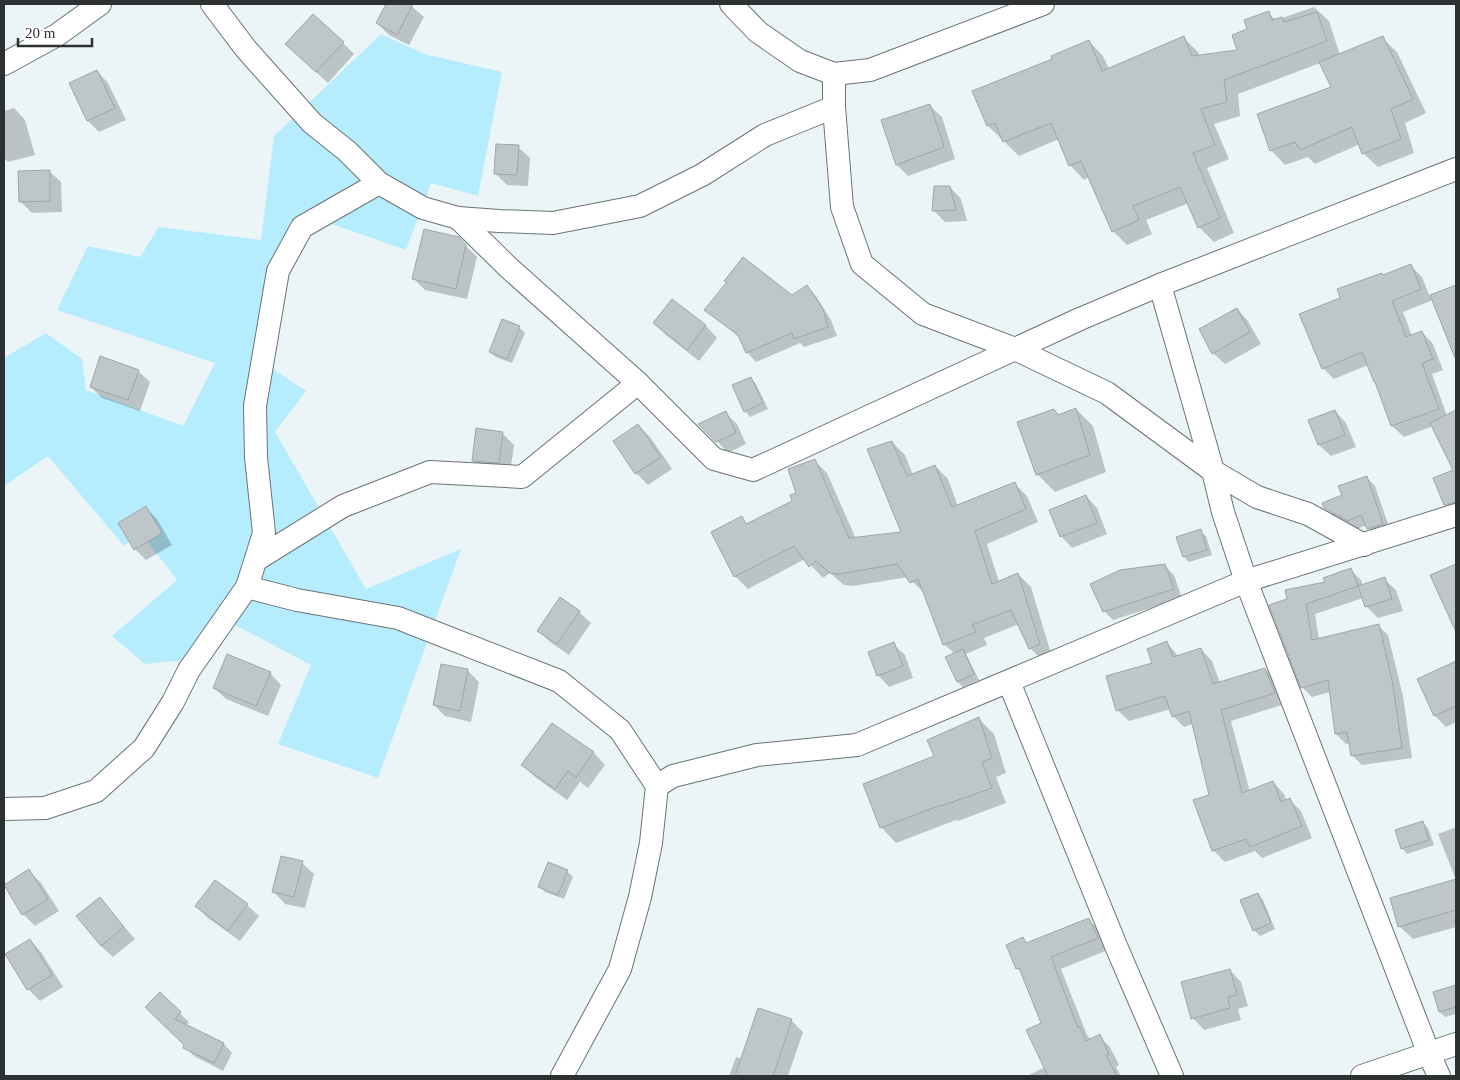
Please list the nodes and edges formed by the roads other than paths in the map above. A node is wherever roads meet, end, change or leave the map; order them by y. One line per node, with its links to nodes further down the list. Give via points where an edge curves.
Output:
1 (100, 4): 5 (street, via 58,35)
2 (212, 4): 9 (street, via 246,49 312,123 348,151)
3 (731, 4): 6 (street, via 758,32 800,61)
4 (1042, 4): 6 (street, via 870,70)
5 (4, 64)
6 (834, 74): 7 (street)
7 (834, 107): 10 (street, via 765,135 702,175 640,206 553,223); 12 (street, via 842,207 862,264 923,314)
8 (1456, 169): 11 (street)
9 (380, 183): 10 (street, via 423,208); 17 (street, via 302,227 278,271 255,406 256,457 264,533)
10 (458, 218): 13 (street)
11 (1160, 285): 12 (street); 14 (street)
12 (1015, 349): 13 (street, via 752,470 714,459); 14 (street, via 1107,393)
13 (638, 383): 17 (street, via 522,477 430,472 343,506)
14 (1213, 471): 16 (street, via 1258,497 1308,514); 18 (street, via 1222,512)
15 (1456, 515): 16 (street)
16 (1364, 545): 18 (street)
17 (256, 560): 19 (street)
18 (1246, 581): 20 (street); 24 (street)
19 (247, 587): 21 (street, via 297,600 398,618 558,681 620,730); 22 (street, via 189,670 144,748 96,791 45,808)
20 (1009, 682): 21 (street, via 857,745 757,755 674,776); 26 (street)
21 (657, 786): 25 (street, via 651,843 620,969)
22 (4, 809)
23 (1456, 1044): 24 (street)
24 (1429, 1054): 27 (street); 28 (street)
25 (562, 1076)
26 (1172, 1076)
27 (1362, 1076)
28 (1440, 1076)

